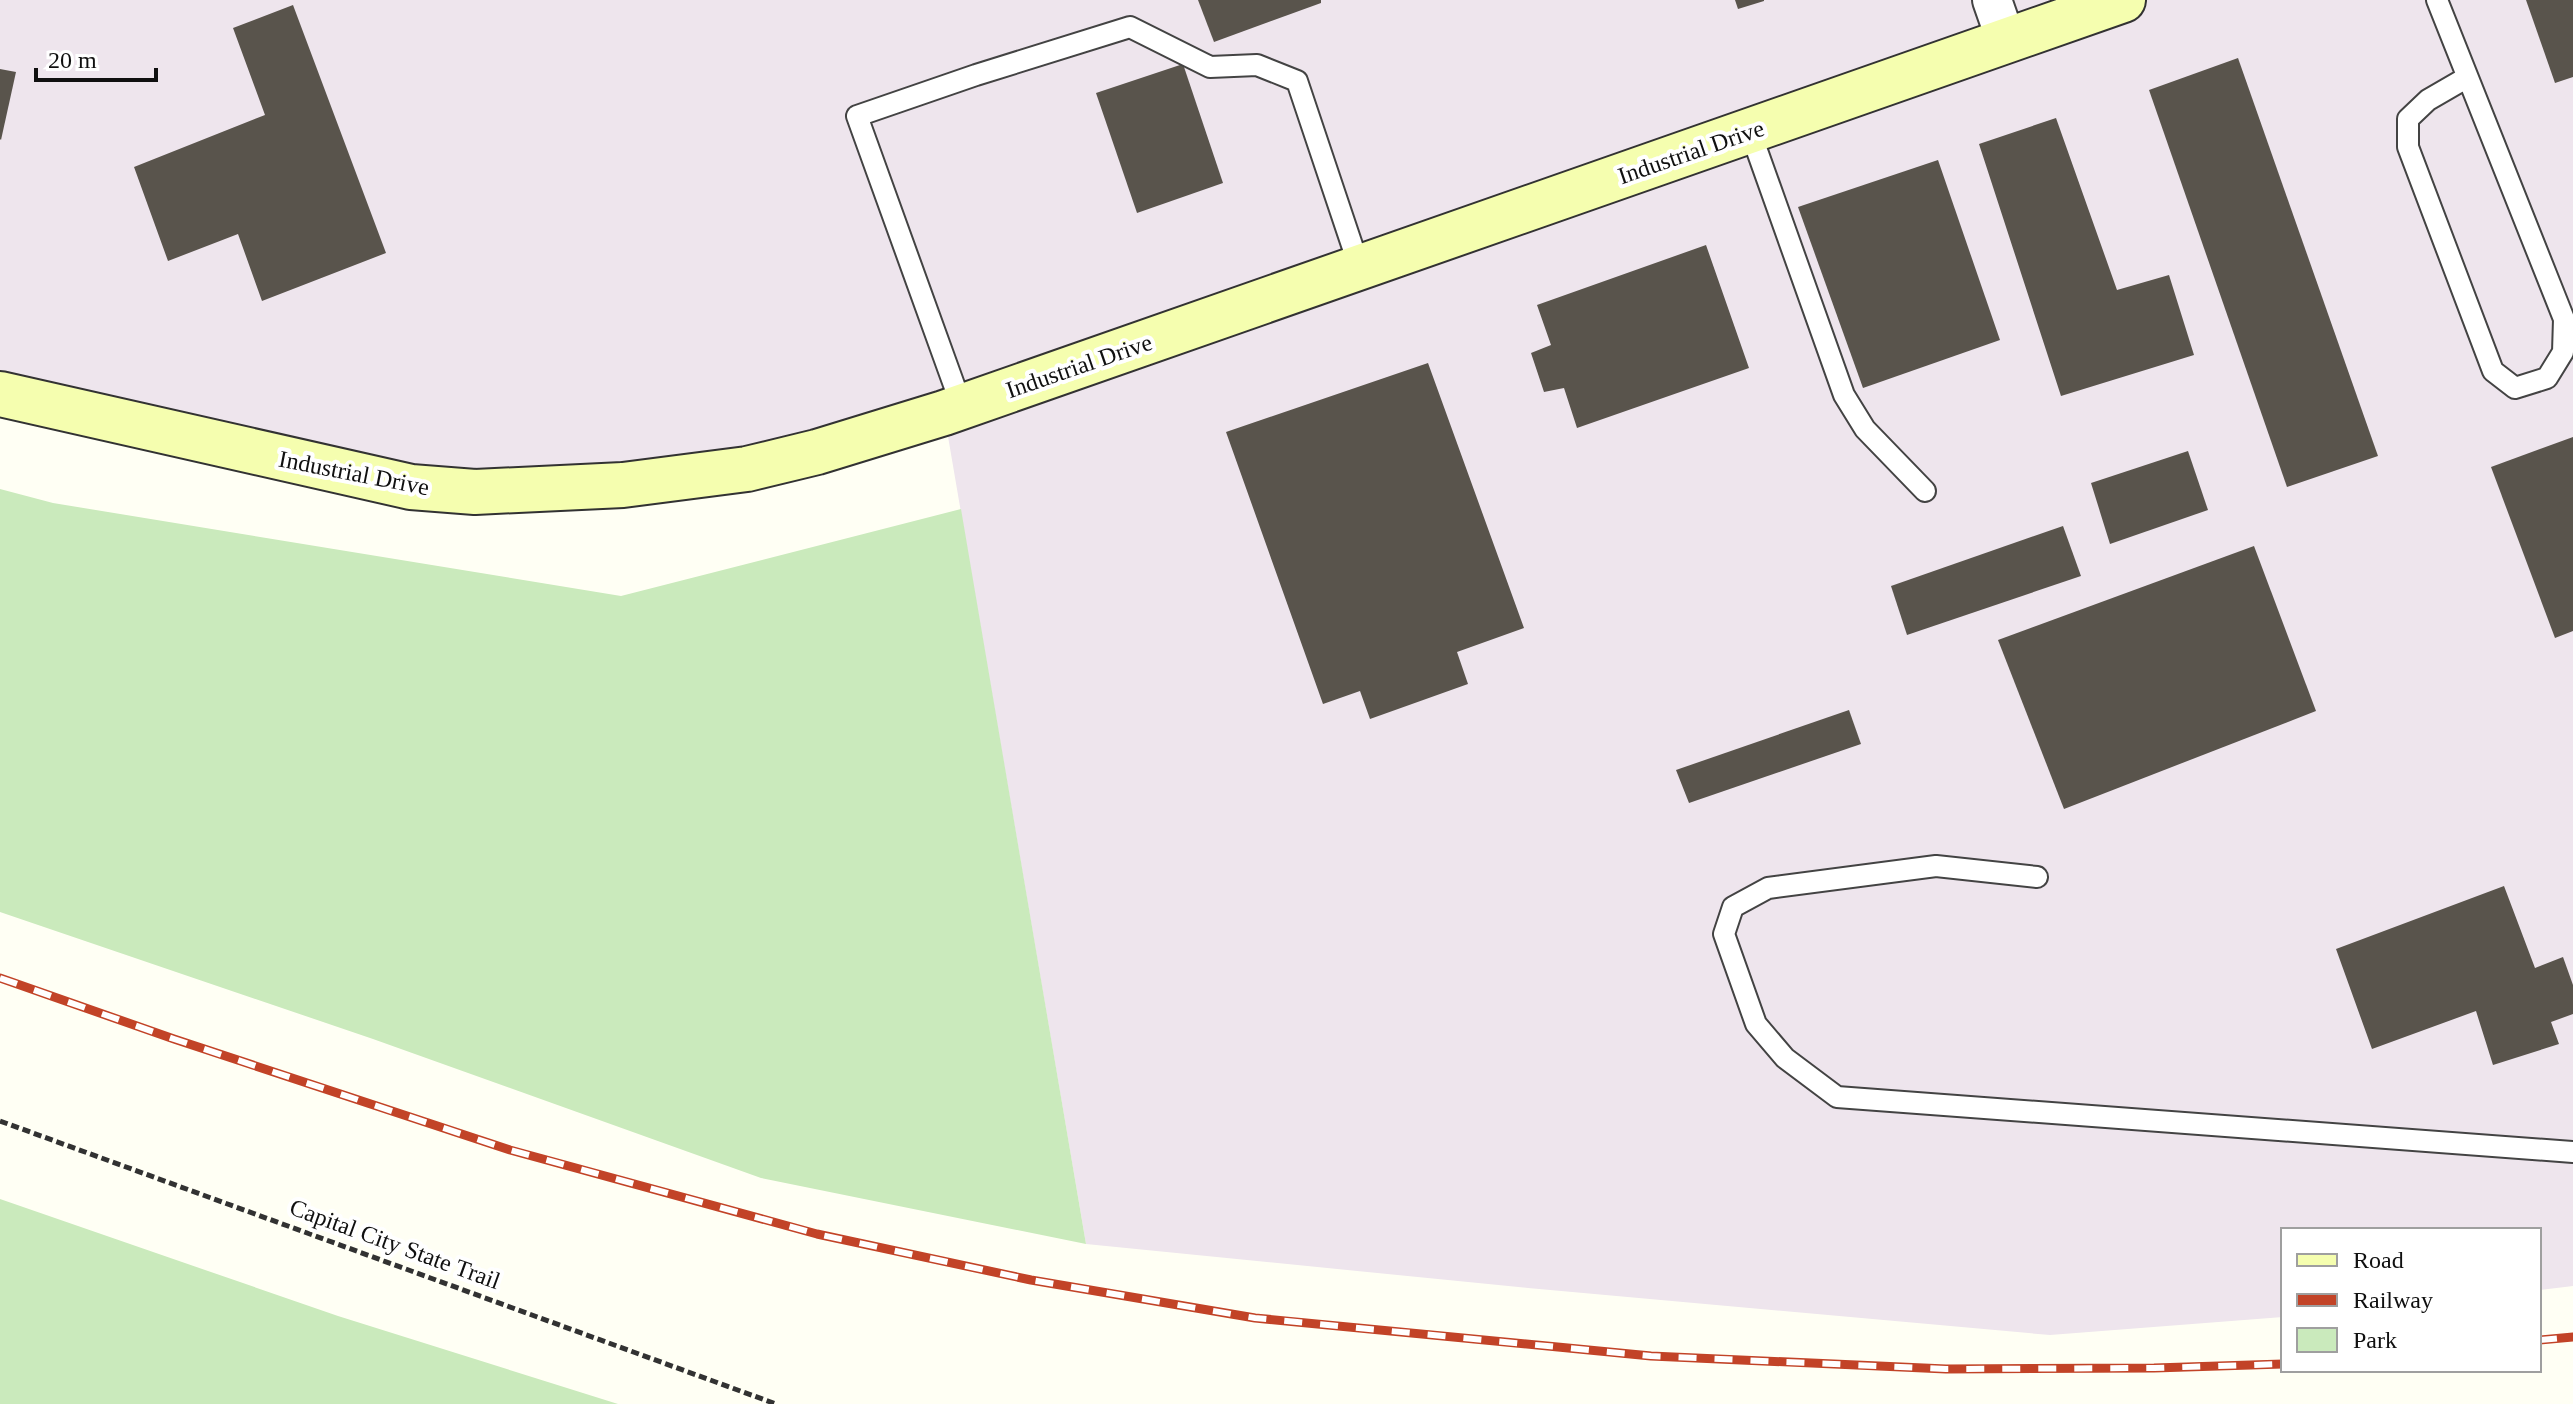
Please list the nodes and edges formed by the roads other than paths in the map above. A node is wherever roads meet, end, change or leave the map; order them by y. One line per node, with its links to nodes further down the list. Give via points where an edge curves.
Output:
1 (1992, 0): 4 (street)
2 (2123, 0): 4 (street, Industrial Drive)
3 (2437, 0): 5 (lane)
4 (2007, 43): 6 (street, Industrial Drive)
5 (2466, 78): 5 (lane, via 2408,119 2408,147 2493,371 2515,388 2547,378 2563,352 2564,319)
6 (1750, 131): 7 (street, Industrial Drive); 10 (lane, via 1844,395 1865,429)
7 (1359, 266): 9 (street, Industrial Drive); 9 (lane, via 1297,81 1257,65 1210,67 1130,27 857,116)
8 (0, 394): 9 (street, Industrial Drive, via 411,487 475,492 623,485 747,469)
9 (962, 407)
10 (1925, 491)
11 (2037, 877): 12 (lane, via 1936,866 1768,888 1733,907 1724,934 1756,1024 1785,1058 1837,1097)
12 (2573, 1152)

